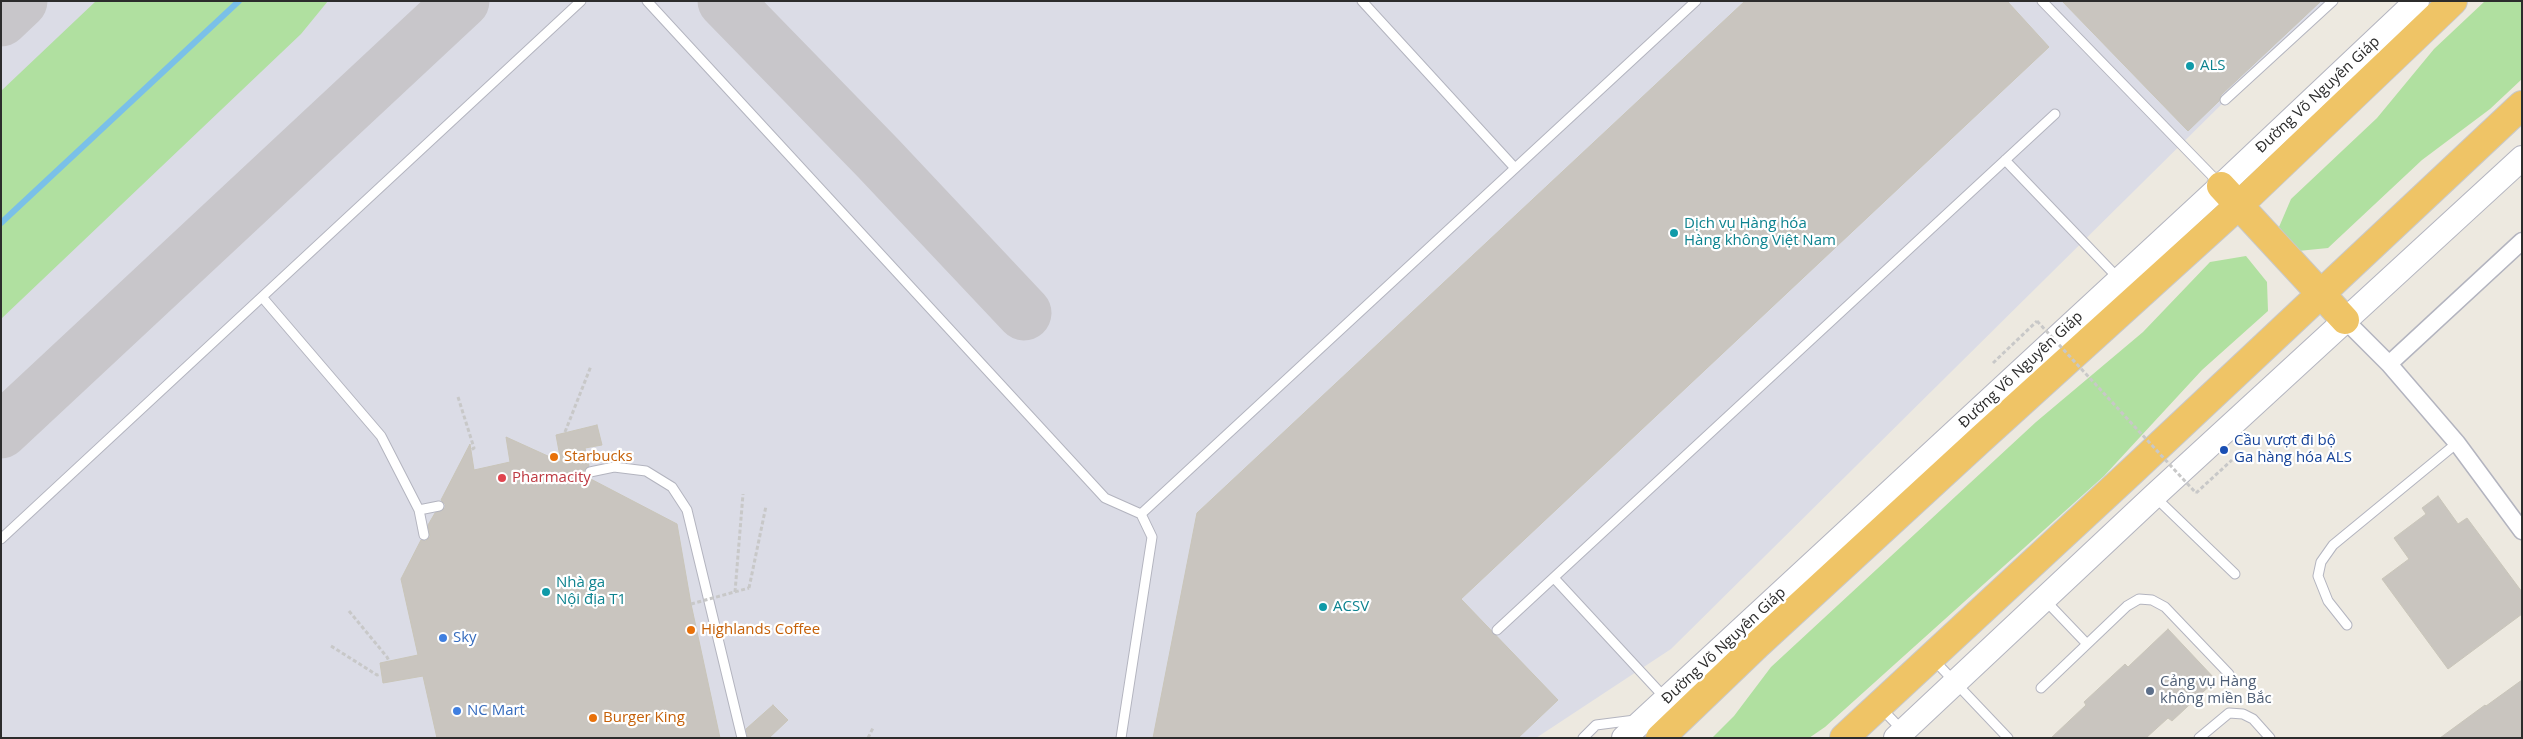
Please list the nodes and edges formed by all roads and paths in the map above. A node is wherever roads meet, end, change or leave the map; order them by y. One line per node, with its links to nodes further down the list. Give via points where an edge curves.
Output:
1 (581, 1): 19 (lane)
2 (648, 1): 35 (lane, via 1105,498)
3 (1362, 1): 14 (lane)
4 (1696, 1): 14 (lane)
5 (2042, 1): 15 (lane)
6 (2333, 1): 9 (lane)
7 (2417, 1): 15 (main road, Đường Võ Nguyên Giáp)
8 (2453, 1): 15 (highway, Đường Võ Nguyên Giáp)
9 (2225, 100)
10 (2522, 105): 18 (highway)
11 (2055, 114): 13 (lane)
12 (2522, 158): 20 (main road)
13 (2006, 160): 17 (lane); 40 (lane)
14 (1514, 167): 35 (lane)
15 (2230, 195): 17 (main road, Đường Võ Nguyên Giáp); 18 (highway); 48 (highway, Đường Võ Nguyên Giáp)
16 (2522, 241): 22 (street)
17 (2119, 279): 52 (main road, Đường Võ Nguyên Giáp)
18 (2322, 294): 20 (highway); 50 (highway)
19 (262, 297): 34 (lane, via 381,436); 38 (lane)
20 (2345, 320): 22 (street); 31 (main road)
21 (1993, 363): 28 (path, bridge, via 2037,321 2196,493)
22 (2389, 364): 26 (street)
23 (591, 366): 25 (path)
24 (458, 397): 27 (path, via 474,448)
25 (566, 432)
26 (2457, 442): 36 (street); 45 (lane, via 2333,545 2321,562 2318,576 2328,601)
27 (471, 450)
28 (2232, 460)
29 (590, 472): 62 (lane, via 614,467 646,471 672,487 687,510)
30 (743, 494): 41 (path)
31 (2154, 496): 39 (lane); 42 (main road)
32 (438, 506): 34 (lane)
33 (766, 506): 41 (path, bridge, via 749,588)
34 (418, 510): 37 (lane)
35 (1141, 514): 64 (lane, via 1152,537)
36 (2522, 531)
37 (424, 535)
38 (1, 539)
39 (2235, 574)
40 (1554, 578): 46 (lane); 58 (lane)
41 (735, 592): 43 (path, bridge)
42 (2044, 599): 47 (lane); 55 (main road)
43 (691, 604)
44 (349, 611): 51 (path)
45 (2347, 625)
46 (1498, 630)
47 (2087, 644): 54 (lane, via 2127,606 2139,599 2152,600 2165,607); 56 (lane)
48 (1757, 645): 52 (main road); 58 (highway, Đường Võ Nguyên Giáp)
49 (332, 646): 53 (path, via 376,675)
50 (1931, 658): 55 (lane); 57 (highway)
51 (389, 661)
52 (1702, 666): 58 (main road, Đường Võ Nguyên Giáp)
53 (381, 674)
54 (2229, 674)
55 (1955, 682): 61 (main road); 68 (lane)
56 (2041, 688)
57 (1878, 706): 61 (lane); 67 (highway)
58 (1674, 708): 60 (highway, Đường Võ Nguyên Giáp)
59 (872, 728): 63 (path)
60 (1653, 728): 65 (lane, via 1596,726); 66 (main road, Đường Võ Nguyên Giáp)
61 (1903, 736)
62 (742, 738)
63 (868, 738)
64 (1121, 738)
65 (1583, 738)
66 (1624, 738)
67 (1844, 738)
68 (2008, 738)
69 (2199, 738): 70 (lane, via 2228,713 2243,714 2253,719)
70 (2270, 738)

